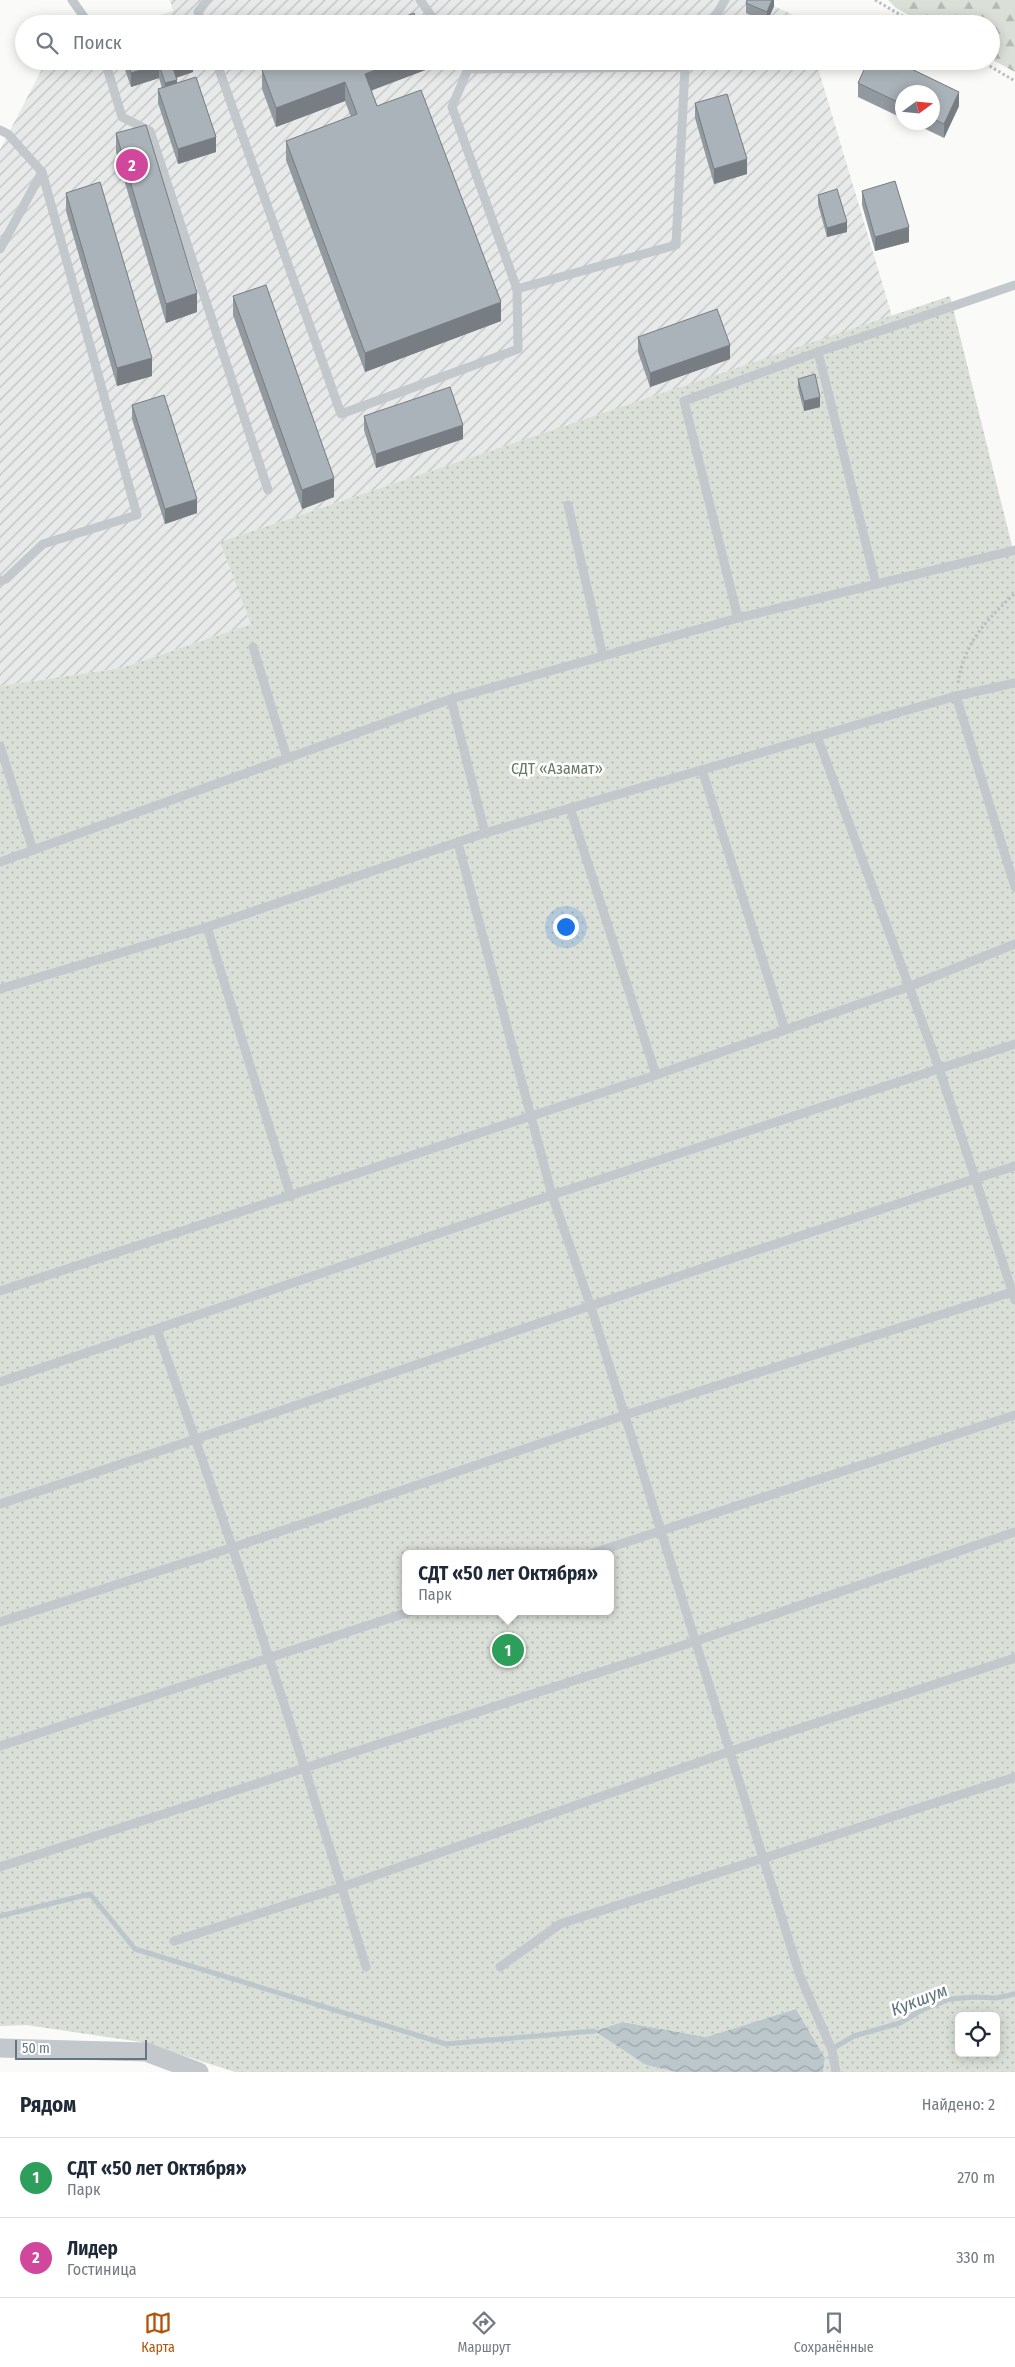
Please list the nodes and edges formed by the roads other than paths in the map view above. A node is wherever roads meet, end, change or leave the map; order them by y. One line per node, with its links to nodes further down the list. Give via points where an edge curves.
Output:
1 (72, 0): 5 (lane)
2 (207, 0): 6 (lane)
3 (420, 0): 7 (lane)
4 (725, 0): 8 (lane)
5 (83, 15)
6 (199, 15)
7 (430, 15)
8 (716, 15)
9 (108, 70): 19 (lane, via 122,117 150,131)
10 (219, 70): 17 (lane, via 341,414 518,349)
11 (463, 70): 17 (lane, via 452,107)
12 (687, 70): 17 (lane, via 676,245)
13 (0, 130): 14 (lane, via 8,134)
14 (42, 172): 15 (lane); 22 (lane, via 137,515 43,544 6,580)
15 (0, 249)
16 (1015, 285): 18 (lane)
17 (517, 288)
18 (818, 352): 23 (lane); 24 (lane, via 684,400)
19 (268, 490)
20 (568, 505): 26 (lane)
21 (1015, 550): 23 (lane)
22 (0, 581)
23 (876, 584): 24 (lane)
24 (738, 618): 26 (lane)
25 (253, 647): 32 (lane)
26 (602, 656): 29 (lane)
27 (1015, 682): 28 (lane)
28 (956, 696): 30 (lane); 39 (lane)
29 (451, 699): 32 (lane); 35 (lane)
30 (818, 736): 33 (lane); 42 (lane)
31 (0, 746): 37 (lane)
32 (287, 758): 37 (lane)
33 (702, 770): 34 (lane); 44 (lane)
34 (570, 808): 35 (lane); 47 (lane)
35 (485, 833): 36 (lane)
36 (458, 843): 40 (lane); 48 (lane)
37 (33, 850): 38 (lane)
38 (0, 862)
39 (1015, 887)
40 (207, 927): 43 (lane); 52 (lane)
41 (1015, 944): 42 (lane)
42 (908, 987): 44 (lane); 46 (lane)
43 (0, 989)
44 (785, 1030): 47 (lane)
45 (1015, 1044): 46 (lane)
46 (939, 1068): 50 (lane); 51 (lane)
47 (656, 1075): 48 (lane)
48 (532, 1116): 51 (lane); 52 (lane)
49 (1015, 1166): 50 (lane)
50 (974, 1179): 54 (lane); 55 (lane)
51 (552, 1195): 55 (lane); 56 (lane)
52 (291, 1197): 53 (lane)
53 (0, 1292)
54 (1014, 1294): 58 (lane)
55 (590, 1304): 58 (lane); 60 (lane)
56 (157, 1330): 57 (lane); 60 (lane)
57 (0, 1382)
58 (625, 1415): 62 (lane); 64 (lane)
59 (1015, 1415): 62 (lane)
60 (196, 1440): 61 (lane); 64 (lane)
61 (0, 1504)
62 (660, 1531): 65 (lane); 68 (lane)
63 (1015, 1532): 68 (lane)
64 (234, 1547): 67 (lane); 69 (lane)
65 (602, 1550)
66 (402, 1614): 69 (lane)
67 (0, 1622)
68 (696, 1642): 72 (lane); 73 (lane)
69 (268, 1658): 71 (lane); 73 (lane)
70 (1015, 1658): 72 (lane)
71 (0, 1746)
72 (731, 1751): 75 (lane); 77 (lane)
73 (306, 1768): 76 (lane); 77 (lane)
74 (1015, 1777): 75 (lane)
75 (764, 1859): 80 (lane, via 560,1924); 83 (lane, via 800,1976 832,2050)
76 (0, 1868)
77 (342, 1887): 78 (lane); 79 (lane)
78 (174, 1941)
79 (366, 1967)
80 (500, 1967)
81 (0, 2048): 82 (street, via 146,2052)
82 (199, 2072)
83 (836, 2072)

